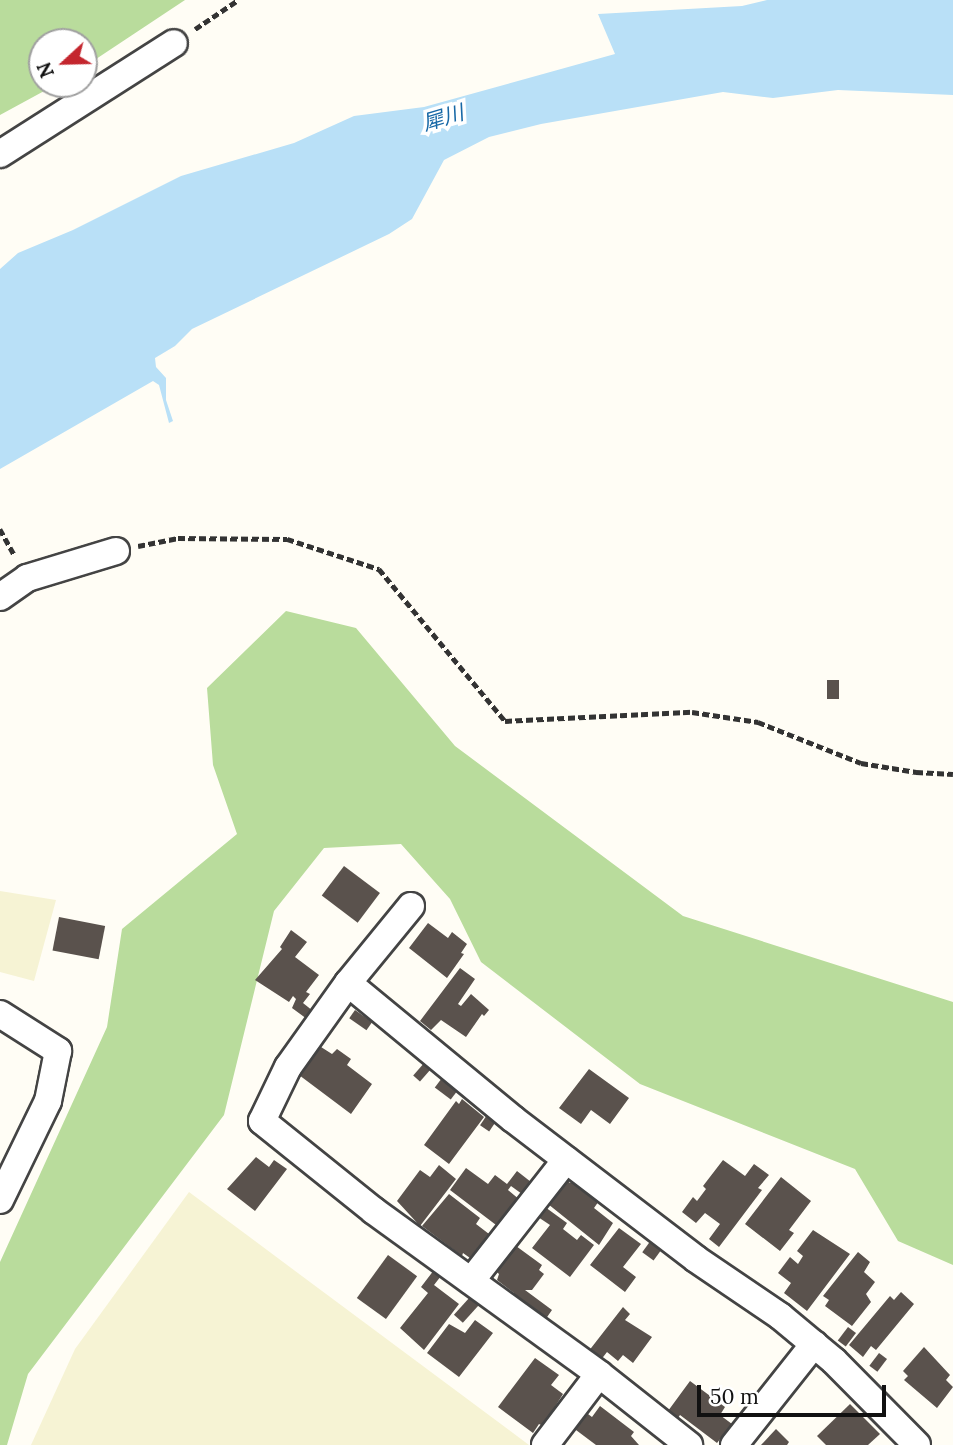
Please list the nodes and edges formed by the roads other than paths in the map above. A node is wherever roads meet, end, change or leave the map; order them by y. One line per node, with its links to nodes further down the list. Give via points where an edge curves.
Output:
1 (174, 43): 2 (street)
2 (0, 154)
3 (116, 551): 4 (street, via 27,578)
4 (0, 597)
5 (411, 906): 6 (street)
6 (348, 983): 8 (street); 10 (street, via 288,1066 262,1121)
7 (0, 1014): 9 (street, via 58,1051 48,1101)
8 (566, 1160): 10 (street); 11 (street)
9 (0, 1200)
10 (471, 1281): 12 (street)
11 (814, 1344): 15 (street); 16 (street)
12 (599, 1374): 13 (street); 14 (street)
13 (545, 1445)
14 (689, 1445)
15 (734, 1445)
16 (917, 1445)

